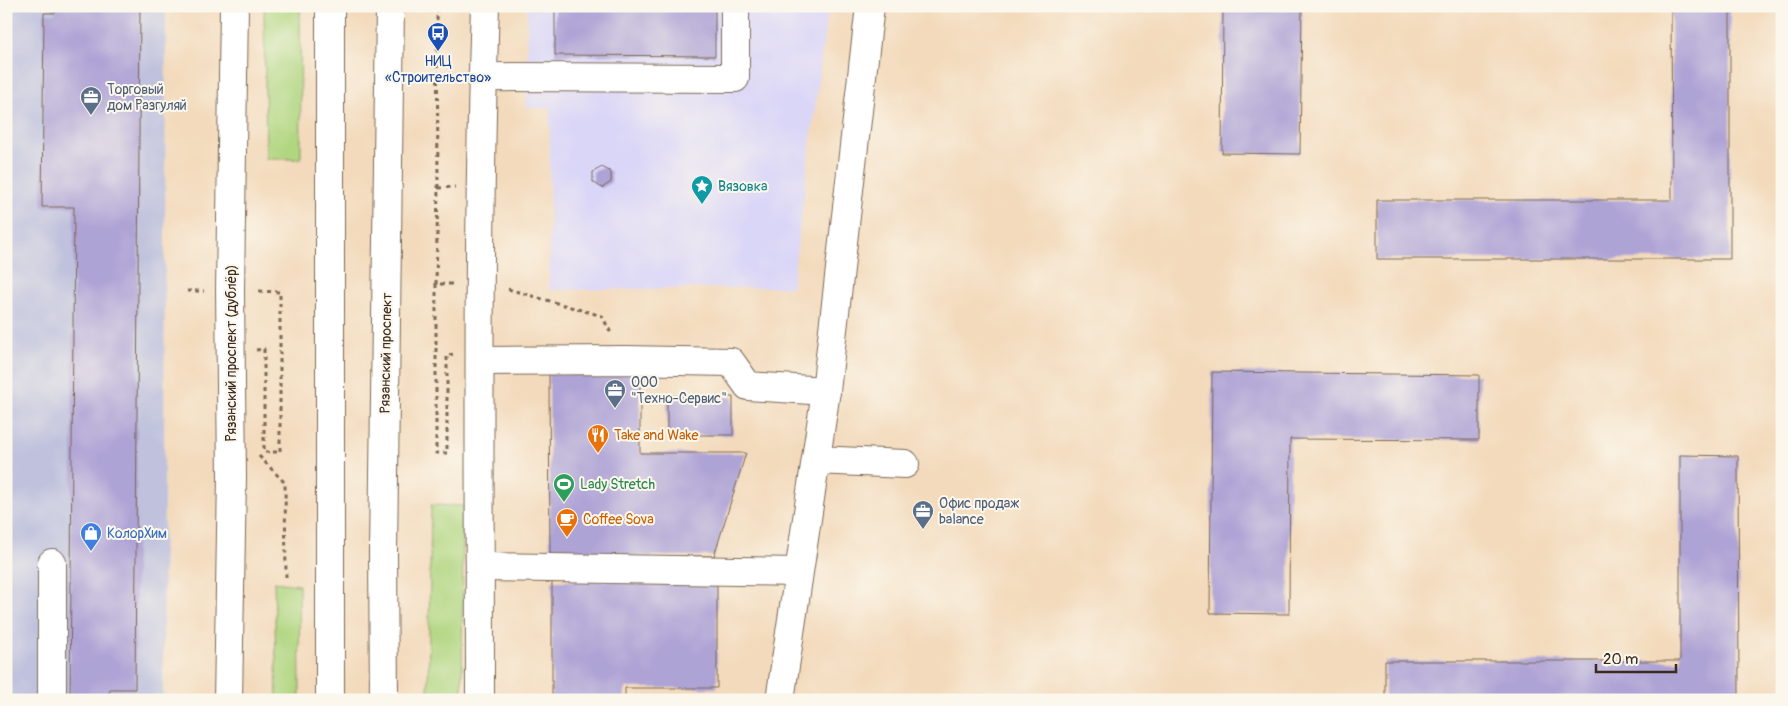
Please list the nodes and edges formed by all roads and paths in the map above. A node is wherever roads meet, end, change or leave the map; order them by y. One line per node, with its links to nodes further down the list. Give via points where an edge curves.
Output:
1 (234, 6): 25 (street, Рязанский проспект (дублёр))
2 (330, 6): 26 (street)
3 (390, 6): 27 (street, Рязанский проспект)
4 (485, 6): 8 (street)
5 (735, 6): 8 (street, via 735,78)
6 (870, 6): 16 (street)
7 (437, 8): 9 (path)
8 (482, 77): 14 (street)
9 (436, 284): 10 (path); 14 (path, via 436,453 447,453 447,355)
10 (458, 284)
11 (508, 289): 15 (path, via 602,316)
12 (280, 292): 13 (path, via 280,452 264,452)
13 (264, 349)
14 (469, 358): 15 (street); 21 (street)
15 (625, 360): 16 (street, via 731,362 748,386)
16 (826, 391): 18 (street)
17 (253, 450): 23 (path, via 285,483)
18 (816, 460): 19 (street); 22 (street)
19 (905, 464)
20 (52, 563): 24 (street)
21 (480, 567): 22 (street); 28 (street)
22 (798, 572): 29 (street)
23 (286, 577)
24 (52, 700)
25 (228, 700)
26 (330, 700)
27 (384, 700)
28 (480, 700)
29 (780, 700)

